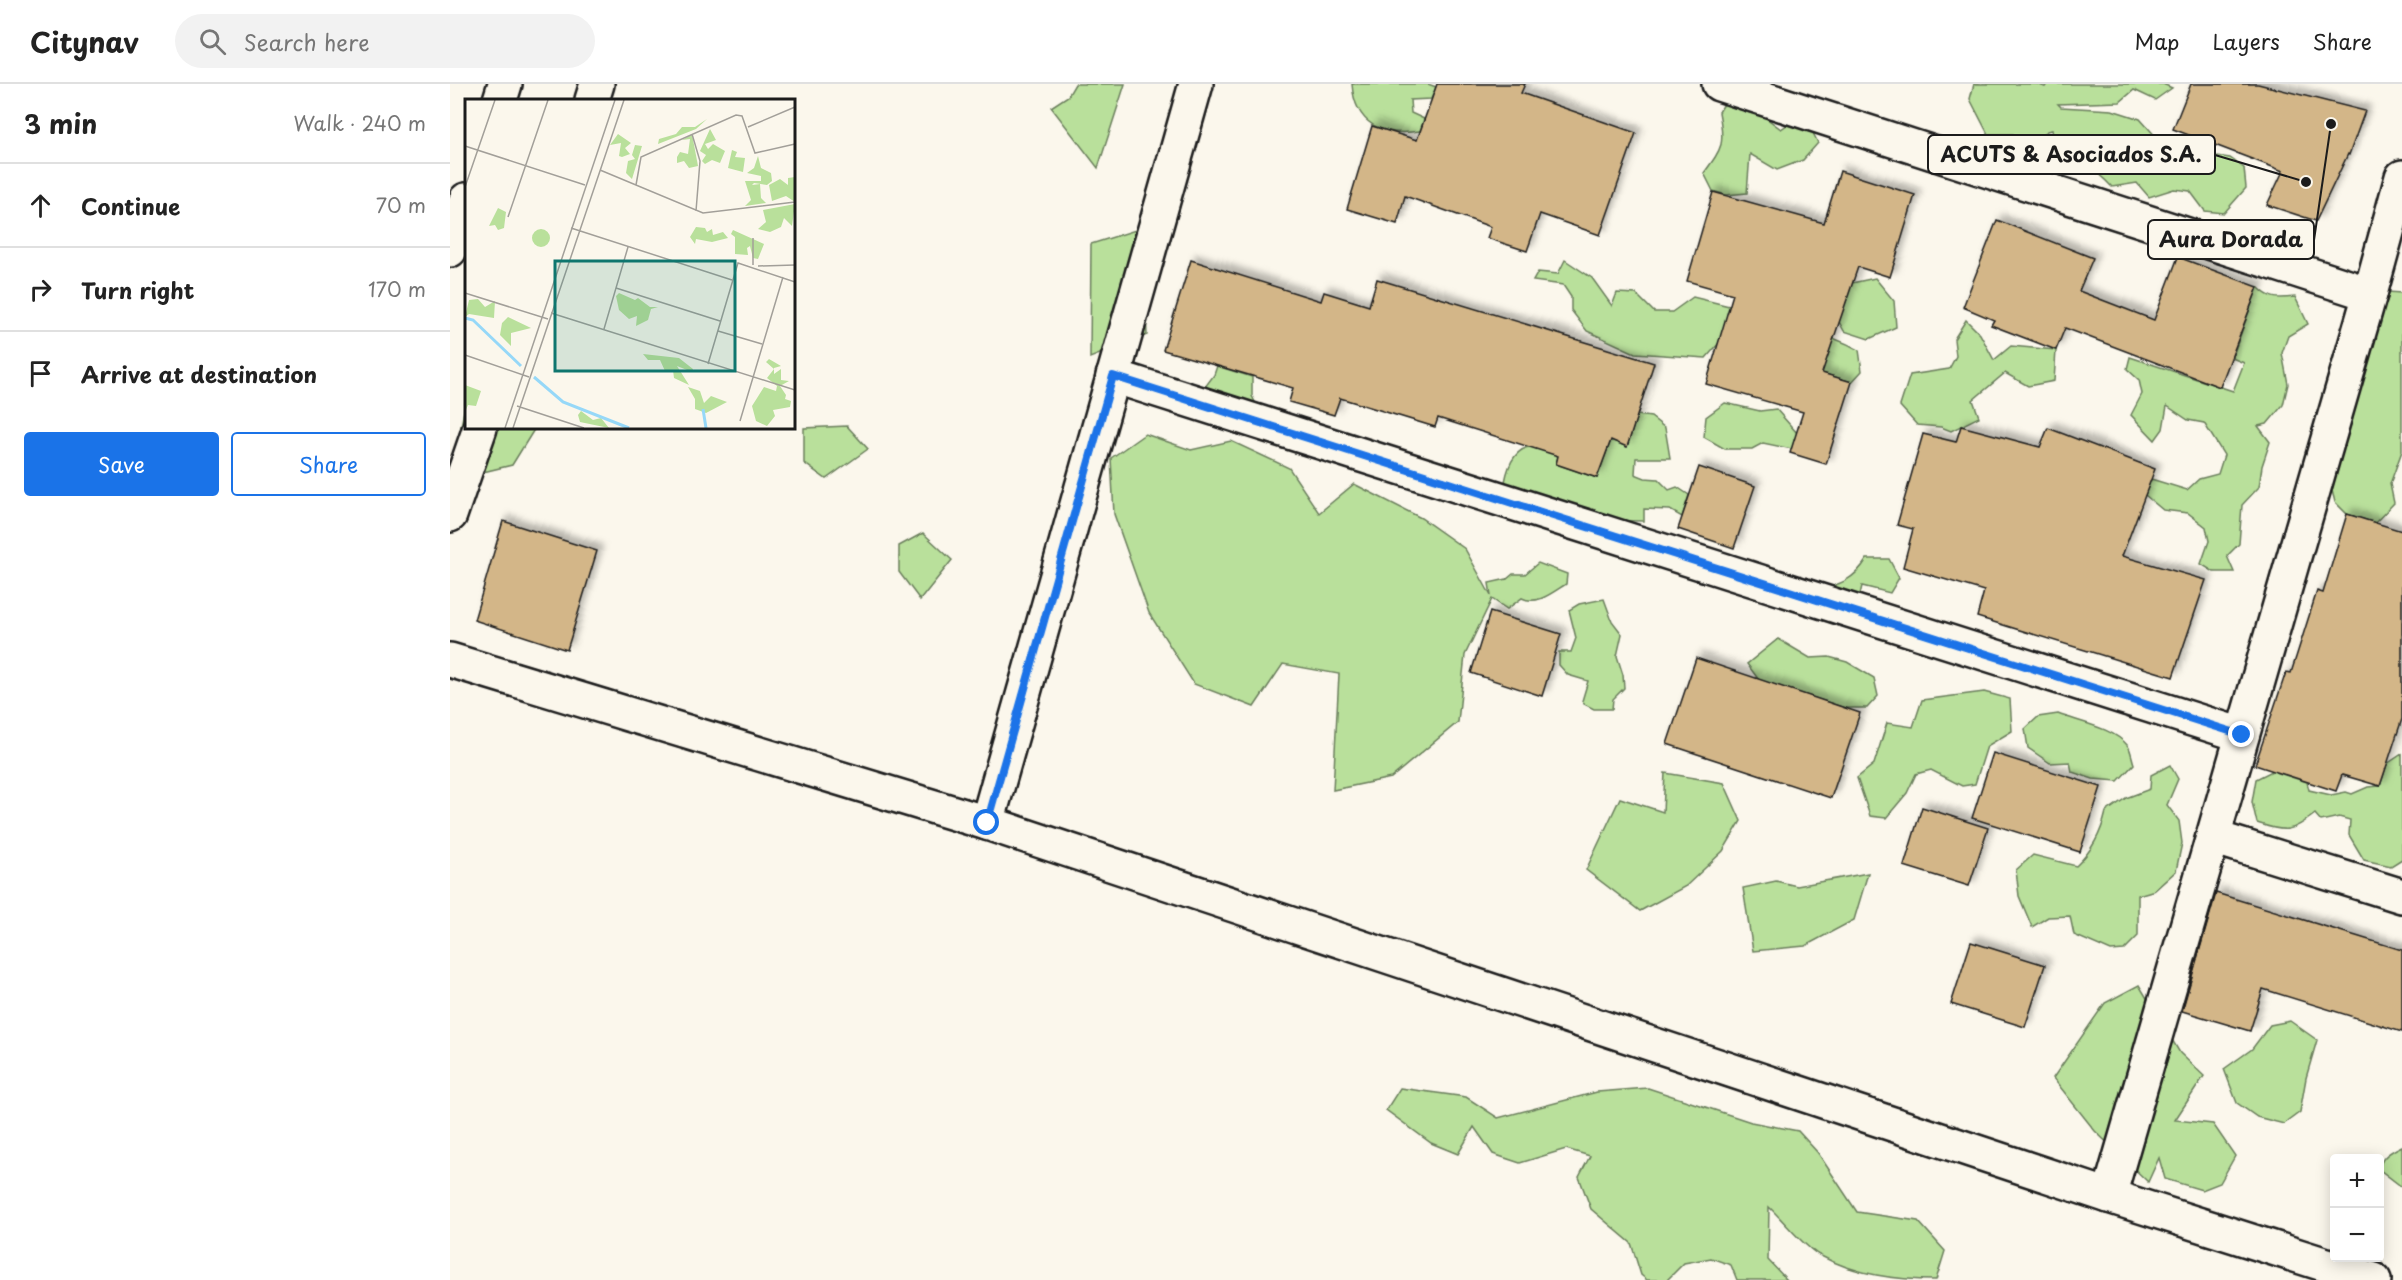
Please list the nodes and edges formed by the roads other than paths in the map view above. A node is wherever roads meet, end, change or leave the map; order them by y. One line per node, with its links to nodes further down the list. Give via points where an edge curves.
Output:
1 (505, 84): 5 (street)
2 (597, 84): 6 (street)
3 (1196, 84): 11 (street)
4 (1719, 84): 10 (street)
5 (500, 99)
6 (592, 99)
7 (2402, 177): 10 (street)
8 (465, 203): 9 (street)
9 (450, 250)
10 (2370, 294): 15 (street)
11 (1113, 376): 15 (street); 16 (street)
12 (480, 429): 13 (street)
13 (450, 515)
14 (450, 660): 16 (street)
15 (2242, 735): 17 (street)
16 (987, 823): 19 (street)
17 (2213, 837): 18 (street); 19 (street)
18 (2402, 896)
19 (2109, 1196): 20 (street)
20 (2374, 1280)

